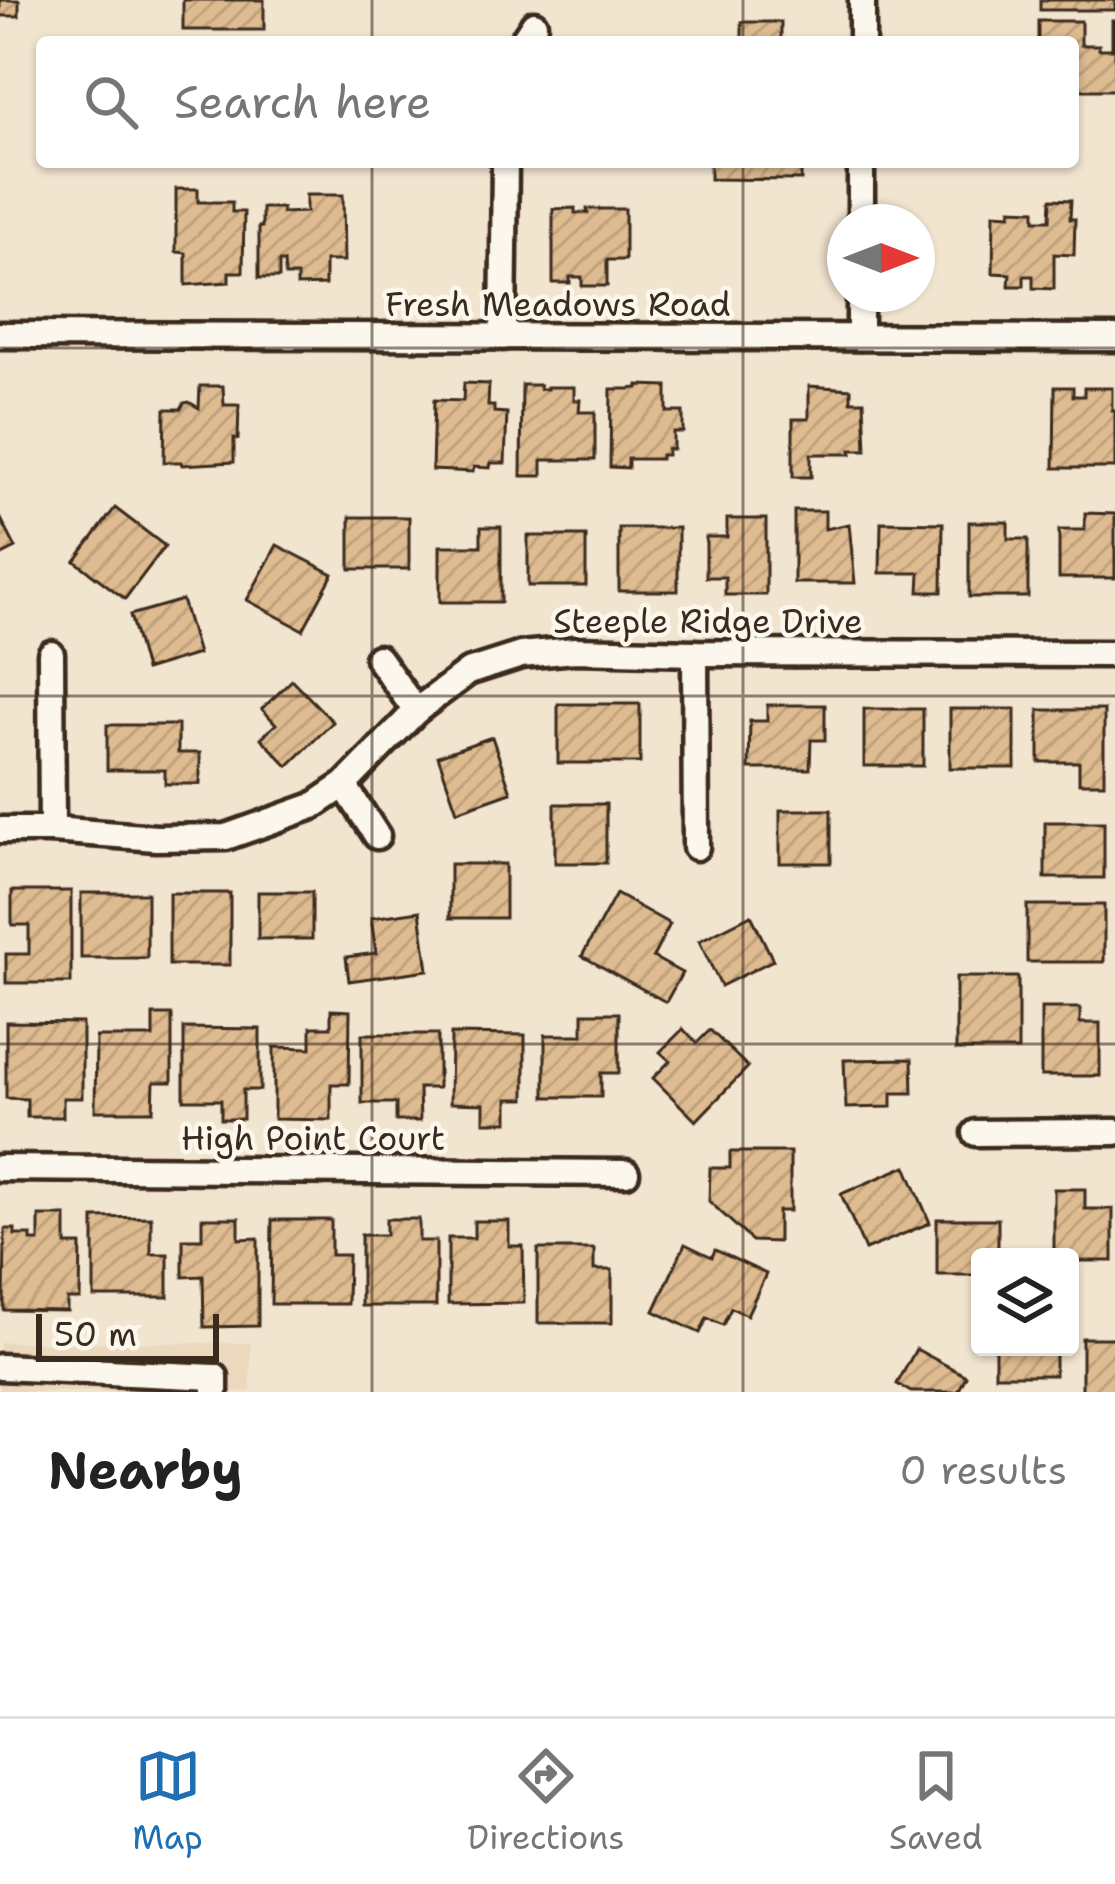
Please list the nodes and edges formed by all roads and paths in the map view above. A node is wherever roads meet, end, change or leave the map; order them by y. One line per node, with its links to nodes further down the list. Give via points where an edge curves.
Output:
1 (862, 0): 2 (street)
2 (862, 36)
3 (506, 168): 8 (street)
4 (861, 168): 5 (street)
5 (861, 204)
6 (860, 312): 9 (street)
7 (0, 335): 8 (street, Fresh Meadows Road)
8 (503, 337): 9 (street, Fresh Meadows Road)
9 (860, 338): 10 (street, Fresh Meadows Road)
10 (1115, 338)
11 (695, 653): 13 (street, Steeple Ridge Drive); 15 (street, Steeple Ridge Drive, via 521,656 468,672); 20 (street)
12 (51, 654): 18 (street)
13 (1115, 654)
14 (378, 658): 15 (street)
15 (416, 711): 16 (street, Steeple Ridge Drive)
16 (344, 785): 18 (street, Steeple Ridge Drive, via 313,806 226,837); 19 (street)
17 (0, 830): 18 (street, Steeple Ridge Drive)
18 (52, 830)
19 (376, 836)
20 (696, 848)
21 (1115, 1132): 22 (street)
22 (976, 1133)
23 (0, 1168): 24 (street, High Point Court)
24 (626, 1173)
25 (0, 1367): 26 (street)
26 (54, 1380): 27 (street, via 215,1377)
27 (215, 1392)

